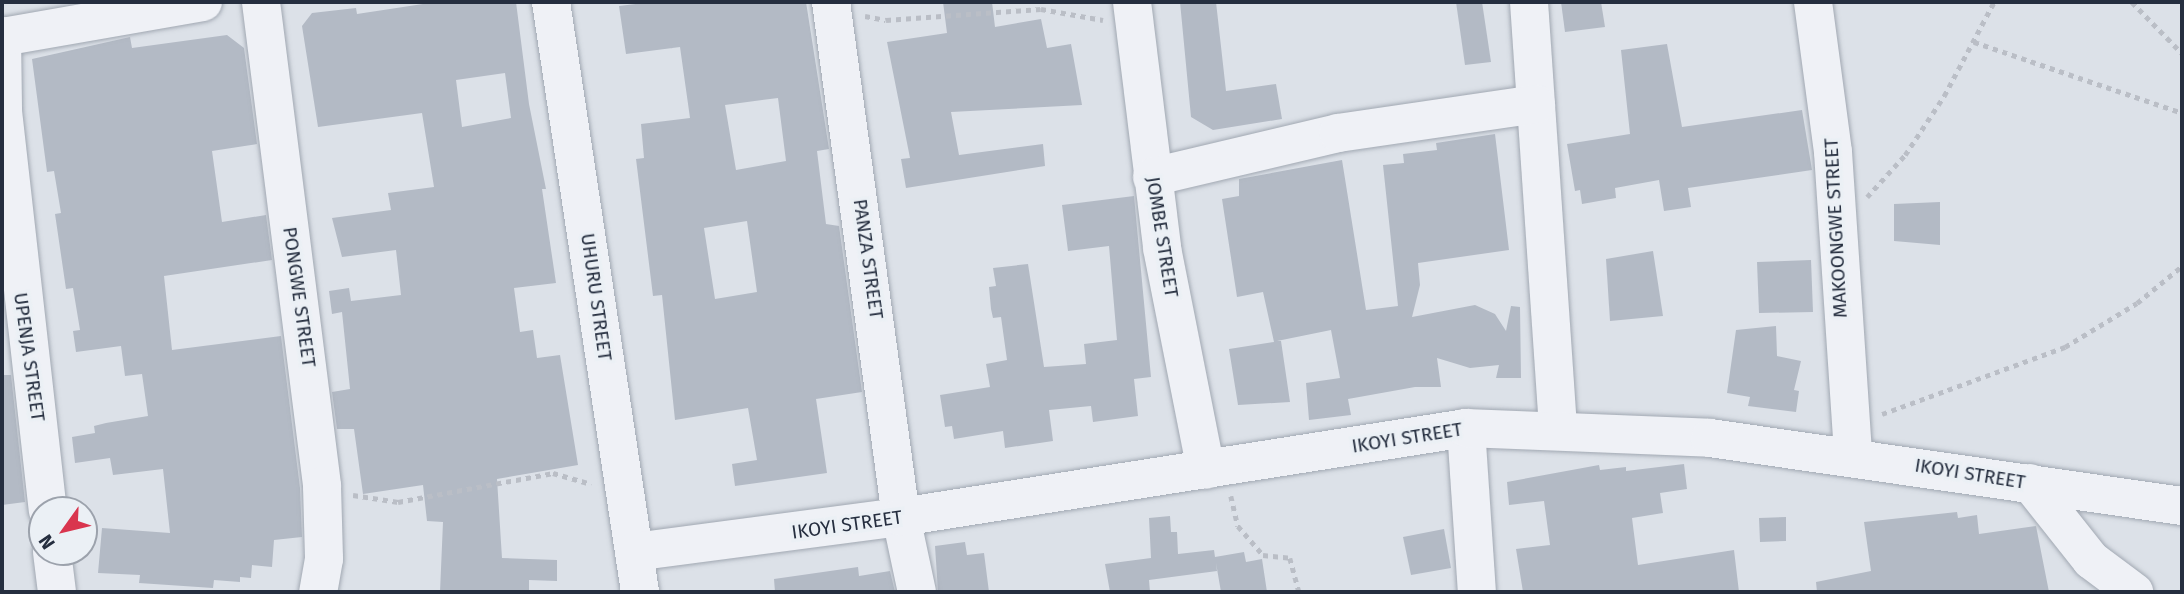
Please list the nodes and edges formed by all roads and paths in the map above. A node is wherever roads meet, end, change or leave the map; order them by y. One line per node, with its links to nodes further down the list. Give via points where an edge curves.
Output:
1 (203, 2): 10 (street)
2 (261, 2): 24 (street, PONGWE STREET)
3 (551, 2): 26 (street, UHURU STREET)
4 (831, 2): 9 (path, via 886,20 1041,9 1100,19); 28 (street, PANZA STREET)
5 (1529, 2): 13 (street)
6 (1813, 2): 16 (street, MAKOONGWE STREET, via 1833,152)
7 (1994, 2): 11 (path)
8 (2132, 2): 12 (path)
9 (1134, 18): 15 (street, JOMBE STREET)
10 (2, 37): 18 (street, UPENJA STREET)
11 (1974, 42): 14 (path); 16 (path, via 1905,155)
12 (2182, 53)
13 (1536, 104): 15 (street, via 1338,133); 20 (street)
14 (2182, 113)
15 (1152, 177): 22 (street, JOMBE STREET)
16 (1837, 230): 21 (street, MAKOONGWE STREET)
17 (2182, 266): 21 (path, via 2137,303 2065,347)
18 (11, 301): 25 (street, UPENJA STREET)
19 (1466, 428): 20 (street, IKOYI STREET); 22 (street, IKOYI STREET); 36 (street)
20 (1558, 430): 21 (street, IKOYI STREET)
21 (1852, 440): 23 (street, IKOYI STREET)
22 (1216, 468): 28 (street, IKOYI STREET); 35 (path, via 1238,526 1263,555 1290,558)
23 (2030, 483): 27 (street, IKOYI STREET); 37 (street, via 2069,537)
24 (322, 486): 26 (path, via 398,502 553,473); 32 (street, PONGWE STREET, via 324,559)
25 (46, 496)
26 (626, 497): 29 (street, UHURU STREET)
27 (2182, 506)
28 (901, 517): 29 (street, IKOYI STREET); 34 (street, PANZA STREET)
29 (634, 552): 33 (street, UHURU STREET)
30 (54, 566): 31 (street)
31 (57, 592)
32 (318, 592)
33 (640, 592)
34 (916, 592)
35 (1299, 592)
36 (1477, 592)
37 (2127, 592)

